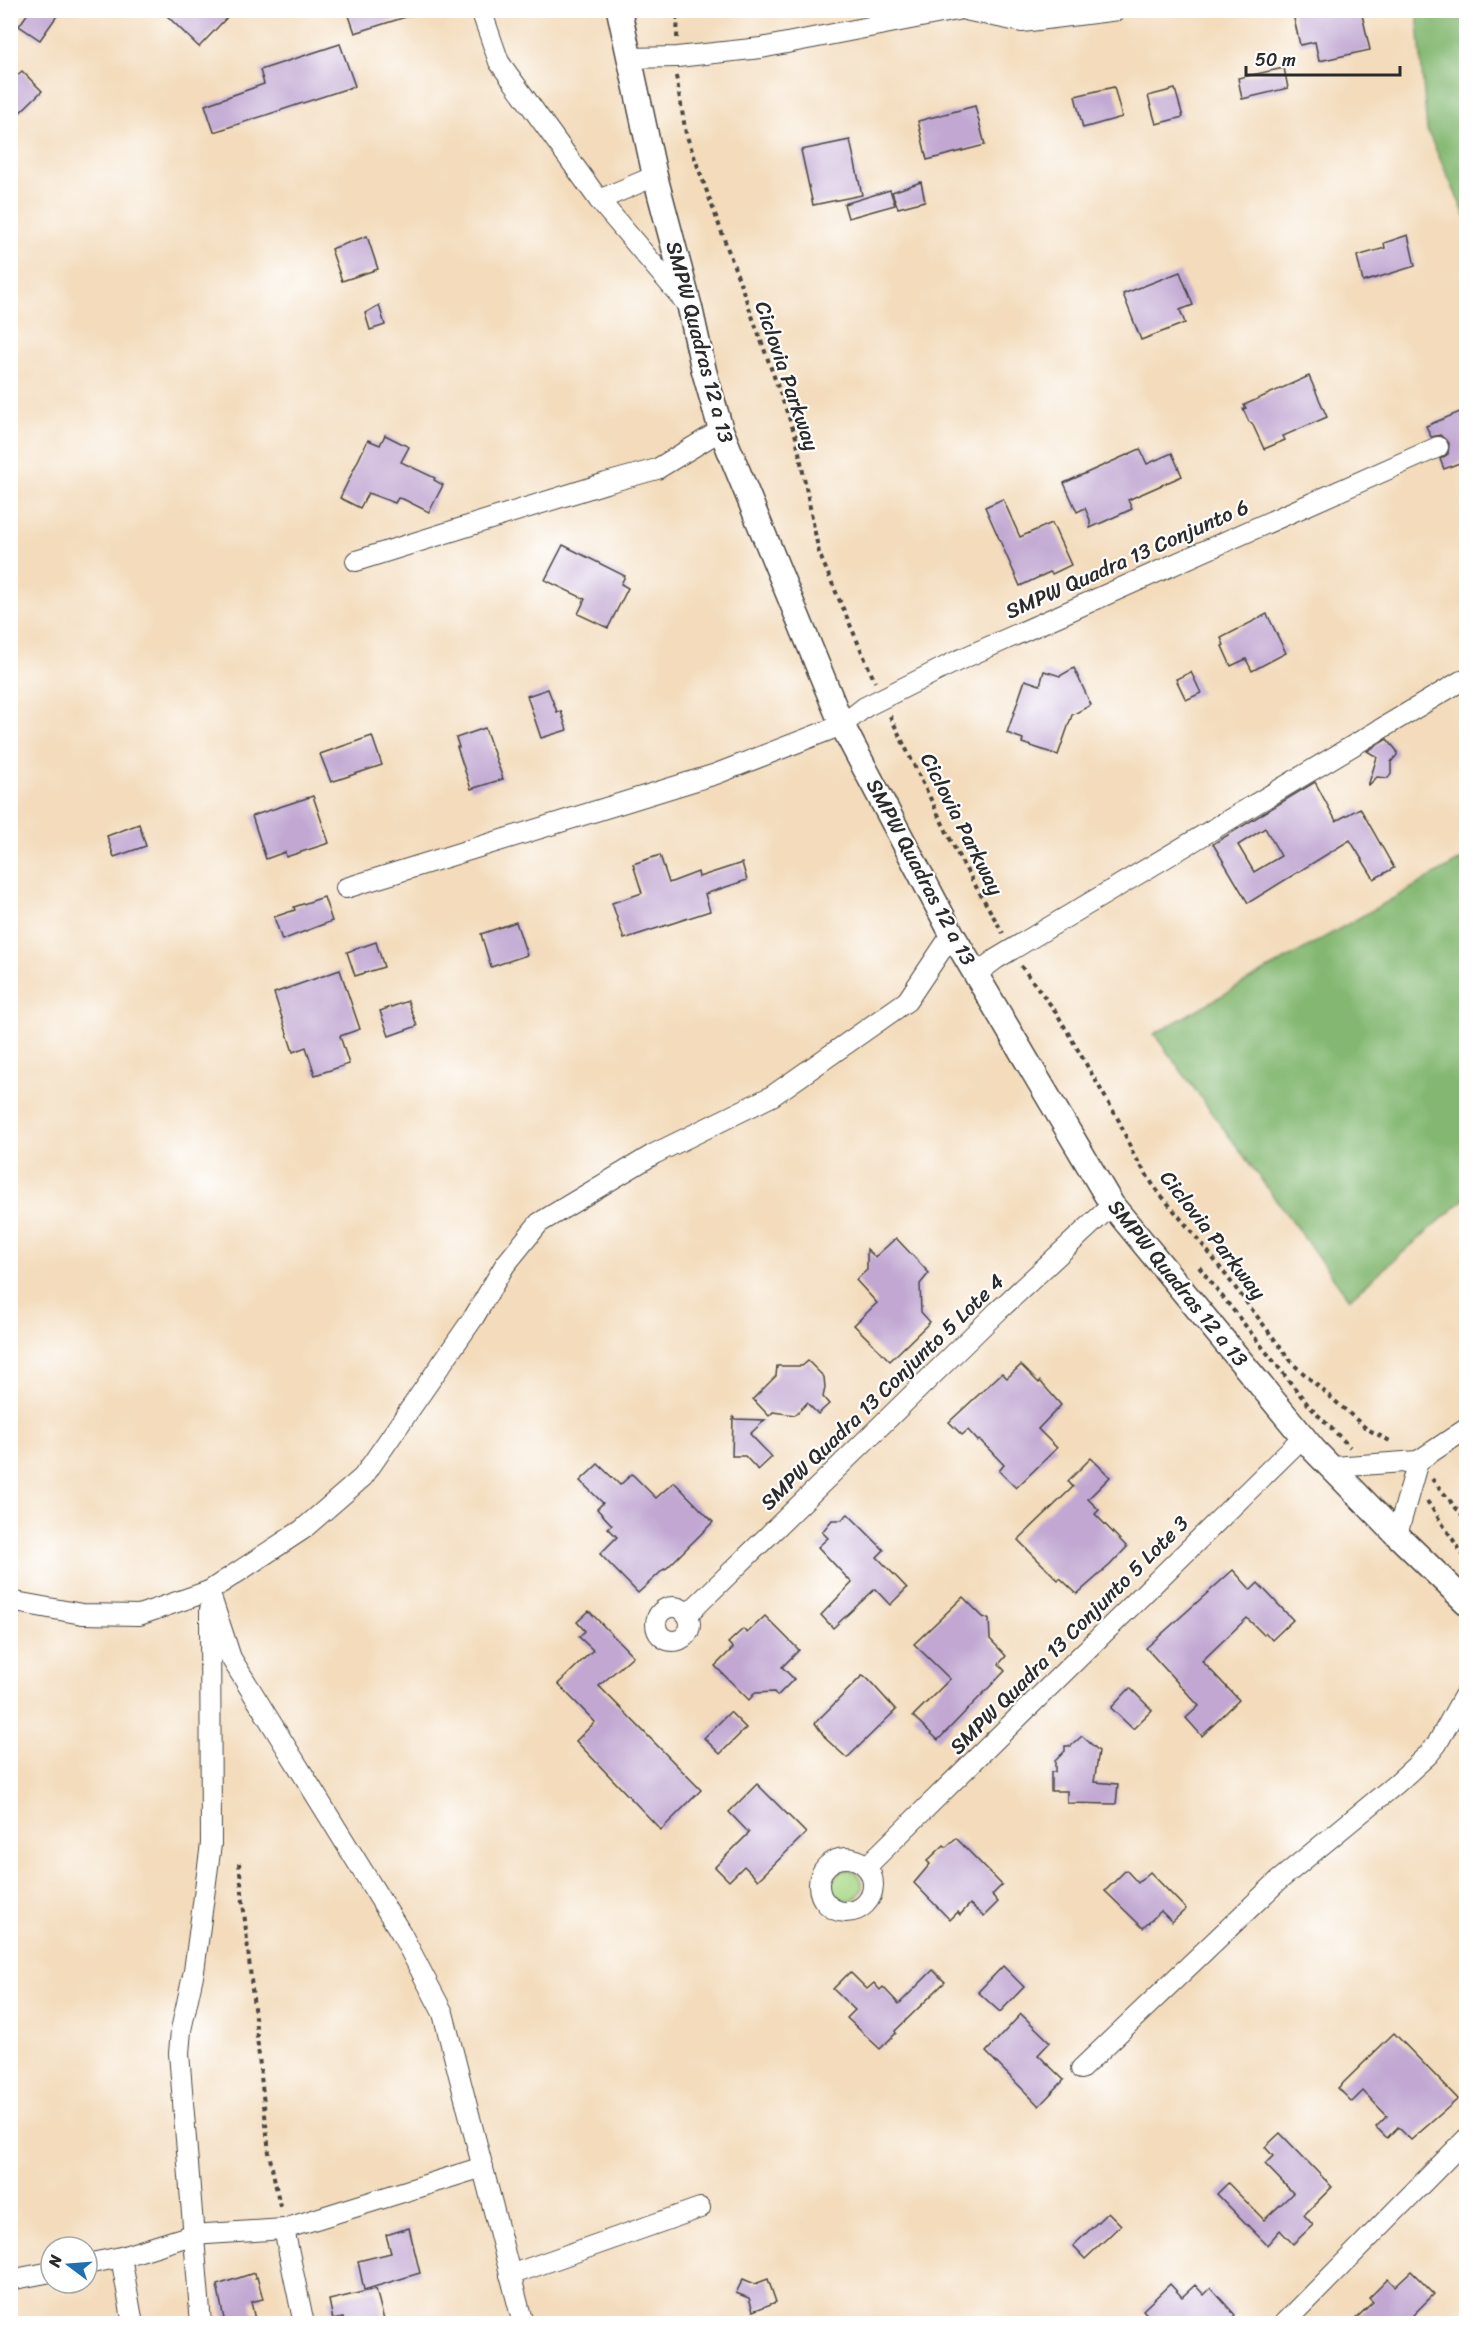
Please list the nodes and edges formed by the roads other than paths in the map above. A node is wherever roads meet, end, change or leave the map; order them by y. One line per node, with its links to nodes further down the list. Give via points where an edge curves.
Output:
1 (481, 10): 8 (street, via 499,62)
2 (619, 10): 6 (street, SMPW Quadras 12 a 13)
3 (957, 10): 6 (street, via 761,48)
4 (965, 10): 5 (street, via 1022,22)
5 (1118, 10)
6 (628, 58): 7 (street, SMPW Quadras 12 a 13)
7 (655, 176): 8 (street); 9 (street, SMPW Quadras 12 a 13)
8 (599, 200): 9 (street)
9 (690, 308): 10 (street, SMPW Quadras 12 a 13)
10 (721, 430): 12 (street, via 657,469); 14 (street, SMPW Quadras 12 a 13)
11 (1438, 447): 14 (street, SMPW Quadra 13 Conjunto 6, via 968,657 865,706)
12 (356, 561)
13 (1461, 681): 17 (street)
14 (842, 725): 15 (street, SMPW Quadra 13 Conjunto 6, via 716,774); 16 (street, SMPW Quadras 12 a 13)
15 (346, 888)
16 (952, 934): 17 (street, SMPW Quadras 12 a 13); 24 (street, via 907,1001 772,1096 654,1154 539,1223 505,1265 474,1317 363,1477 302,1530)
17 (976, 974): 18 (street, SMPW Quadras 12 a 13)
18 (1112, 1205): 20 (street, SMPW Quadras 12 a 13); 27 (street, SMPW Quadra 13 Conjunto 5 Lote 4)
19 (1467, 1429): 21 (street)
20 (1304, 1436): 22 (street, SMPW Quadras 12 a 13); 29 (street, SMPW Quadra 13 Conjunto 5 Lote 3)
21 (1418, 1461): 22 (street); 23 (street)
22 (1333, 1467): 23 (street, SMPW Quadras 12 a 13)
23 (1397, 1535): 26 (street, SMPW Quadras 12 a 13)
24 (209, 1591): 25 (street, via 139,1615 82,1614); 32 (street, via 231,1658 402,1933 443,2013); 35 (street, via 211,1845 178,2053)
25 (10, 1601)
26 (1467, 1602)
27 (687, 1615)
28 (1466, 1692): 30 (street, via 1429,1754 1278,1881)
29 (866, 1867)
30 (1081, 2069)
31 (1467, 2139): 45 (street)
32 (483, 2167): 34 (street); 39 (street)
33 (699, 2208): 39 (street)
34 (284, 2229): 35 (street); 43 (street)
35 (192, 2235): 36 (street); 42 (street)
36 (121, 2257): 37 (street); 41 (street)
37 (99, 2262)
38 (39, 2274): 40 (street)
39 (510, 2275): 44 (street)
40 (10, 2280)
41 (133, 2324)
42 (201, 2324)
43 (304, 2324)
44 (523, 2324)
45 (1284, 2324)

